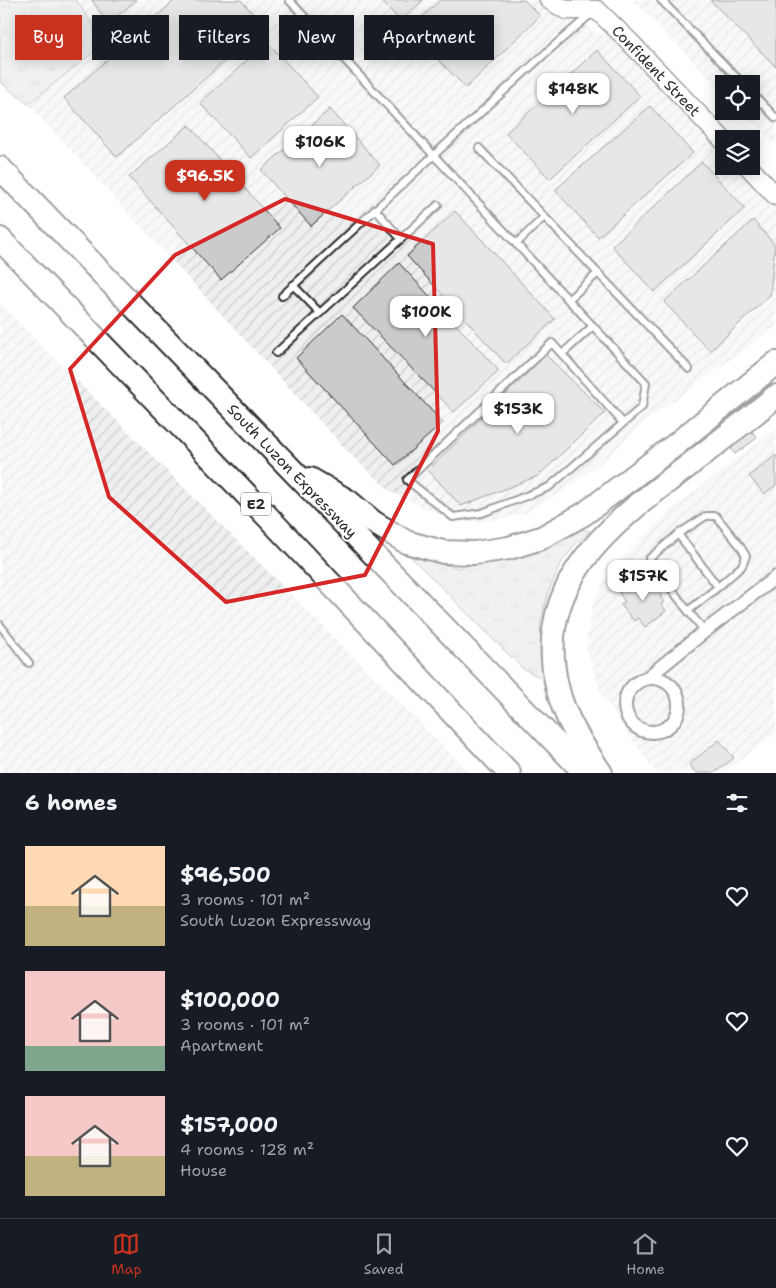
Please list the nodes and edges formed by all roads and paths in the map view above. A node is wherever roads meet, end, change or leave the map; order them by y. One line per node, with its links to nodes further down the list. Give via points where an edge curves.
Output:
1 (289, 0): 10 (lane)
2 (548, 0): 4 (street, via 566,10)
3 (661, 0): 5 (lane)
4 (593, 5): 8 (street, Confident Street); 10 (lane, via 549,50)
5 (734, 75)
6 (760, 101): 7 (lane)
7 (776, 118)
8 (715, 132)
9 (479, 148): 16 (lane)
10 (434, 155): 15 (lane); 19 (lane)
11 (0, 168): 32 (highway, South Luzon Expressway)
12 (756, 175): 13 (street)
13 (776, 196)
14 (438, 205): 18 (lane)
15 (375, 209): 18 (lane); 21 (lane)
16 (544, 217): 19 (lane); 20 (lane)
17 (0, 239): 41 (highway, E2)
18 (401, 239): 24 (lane)
19 (516, 244): 23 (lane)
20 (598, 273): 23 (lane); 29 (lane)
21 (293, 285): 22 (lane); 24 (lane)
22 (282, 296)
23 (568, 300): 25 (lane)
24 (320, 313): 26 (lane)
25 (593, 326): 27 (lane); 31 (lane, via 646,383 642,407)
26 (276, 353)
27 (562, 354): 31 (lane); 31 (lane, via 552,343 407,480 453,517 482,513 549,487)
28 (776, 363): 32 (highway, via 584,514 541,538 509,548 475,553 443,552 406,542 373,522 348,501)
29 (690, 369)
30 (776, 396): 43 (highway, via 610,529 584,557 566,588 556,614 553,634 557,686 576,734)
31 (623, 423)
32 (286, 465): 42 (highway, South Luzon Expressway)
33 (678, 534): 35 (lane); 35 (lane, via 706,516 716,516 740,546 746,556 742,566); 36 (lane, via 649,559)
34 (776, 577): 38 (street)
35 (718, 587): 36 (lane)
36 (688, 611): 38 (lane)
37 (0, 625): 39 (lane)
38 (706, 631): 40 (street)
39 (29, 663)
40 (648, 678): 40 (street, via 632,686 624,701 624,710 632,725 639,730 656,732 673,723 678,715 678,696 666,682)
41 (509, 773)
42 (584, 773)
43 (601, 773)

